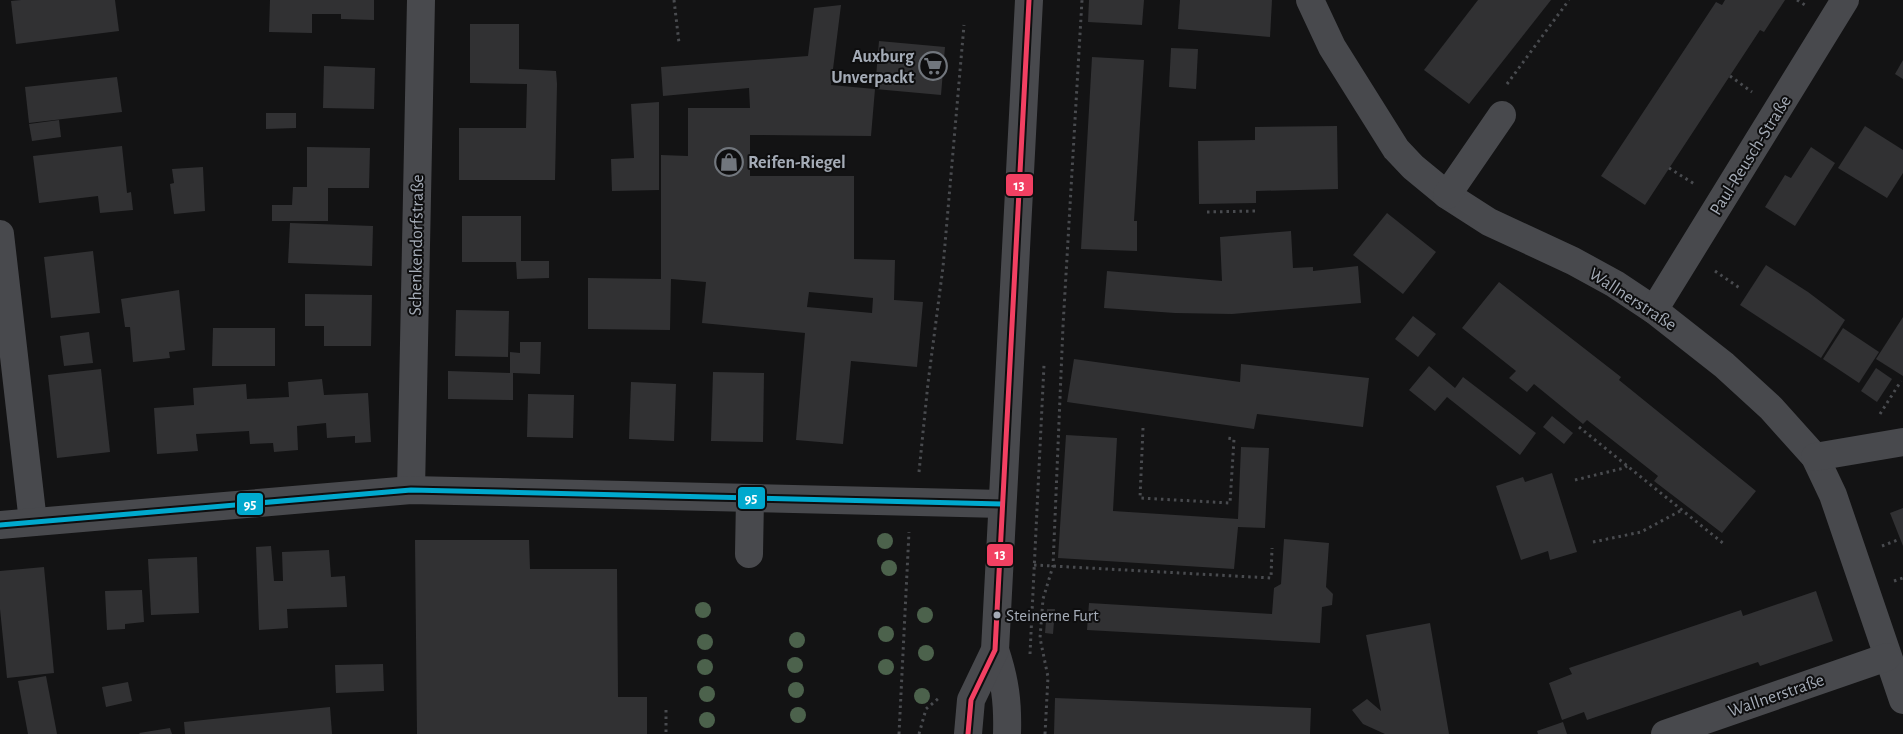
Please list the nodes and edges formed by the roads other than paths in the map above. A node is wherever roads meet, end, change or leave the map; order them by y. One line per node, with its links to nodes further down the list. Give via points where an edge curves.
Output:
1 (421, 0): 11 (street, Schenkendorfstraße)
2 (1029, 0): 13 (street)
3 (1310, 0): 6 (street, Wallnerstraße, via 1332,47 1396,149)
4 (1845, 0): 8 (street, Paul-Reusch-Straße)
5 (1502, 115): 6 (street)
6 (1447, 195): 8 (street, Wallnerstraße, via 1489,222 1615,284)
7 (0, 234): 14 (street)
8 (1654, 310): 10 (street, Wallnerstraße, via 1724,365 1771,408)
9 (1903, 442): 10 (street)
10 (1815, 457): 18 (street, Wallnerstraße, via 1833,494)
11 (411, 490): 12 (street); 14 (street)
12 (750, 498): 13 (street); 16 (street)
13 (1002, 504): 17 (street)
14 (33, 522): 15 (street)
15 (0, 525)
16 (749, 554)
17 (994, 650): 20 (street, via 971,700); 21 (street, via 1003,673 1008,705)
18 (1887, 657): 19 (street, Wallnerstraße); 22 (street, Wallnerstraße)
19 (1903, 700)
20 (968, 734)
21 (1007, 734)
22 (1665, 734)

